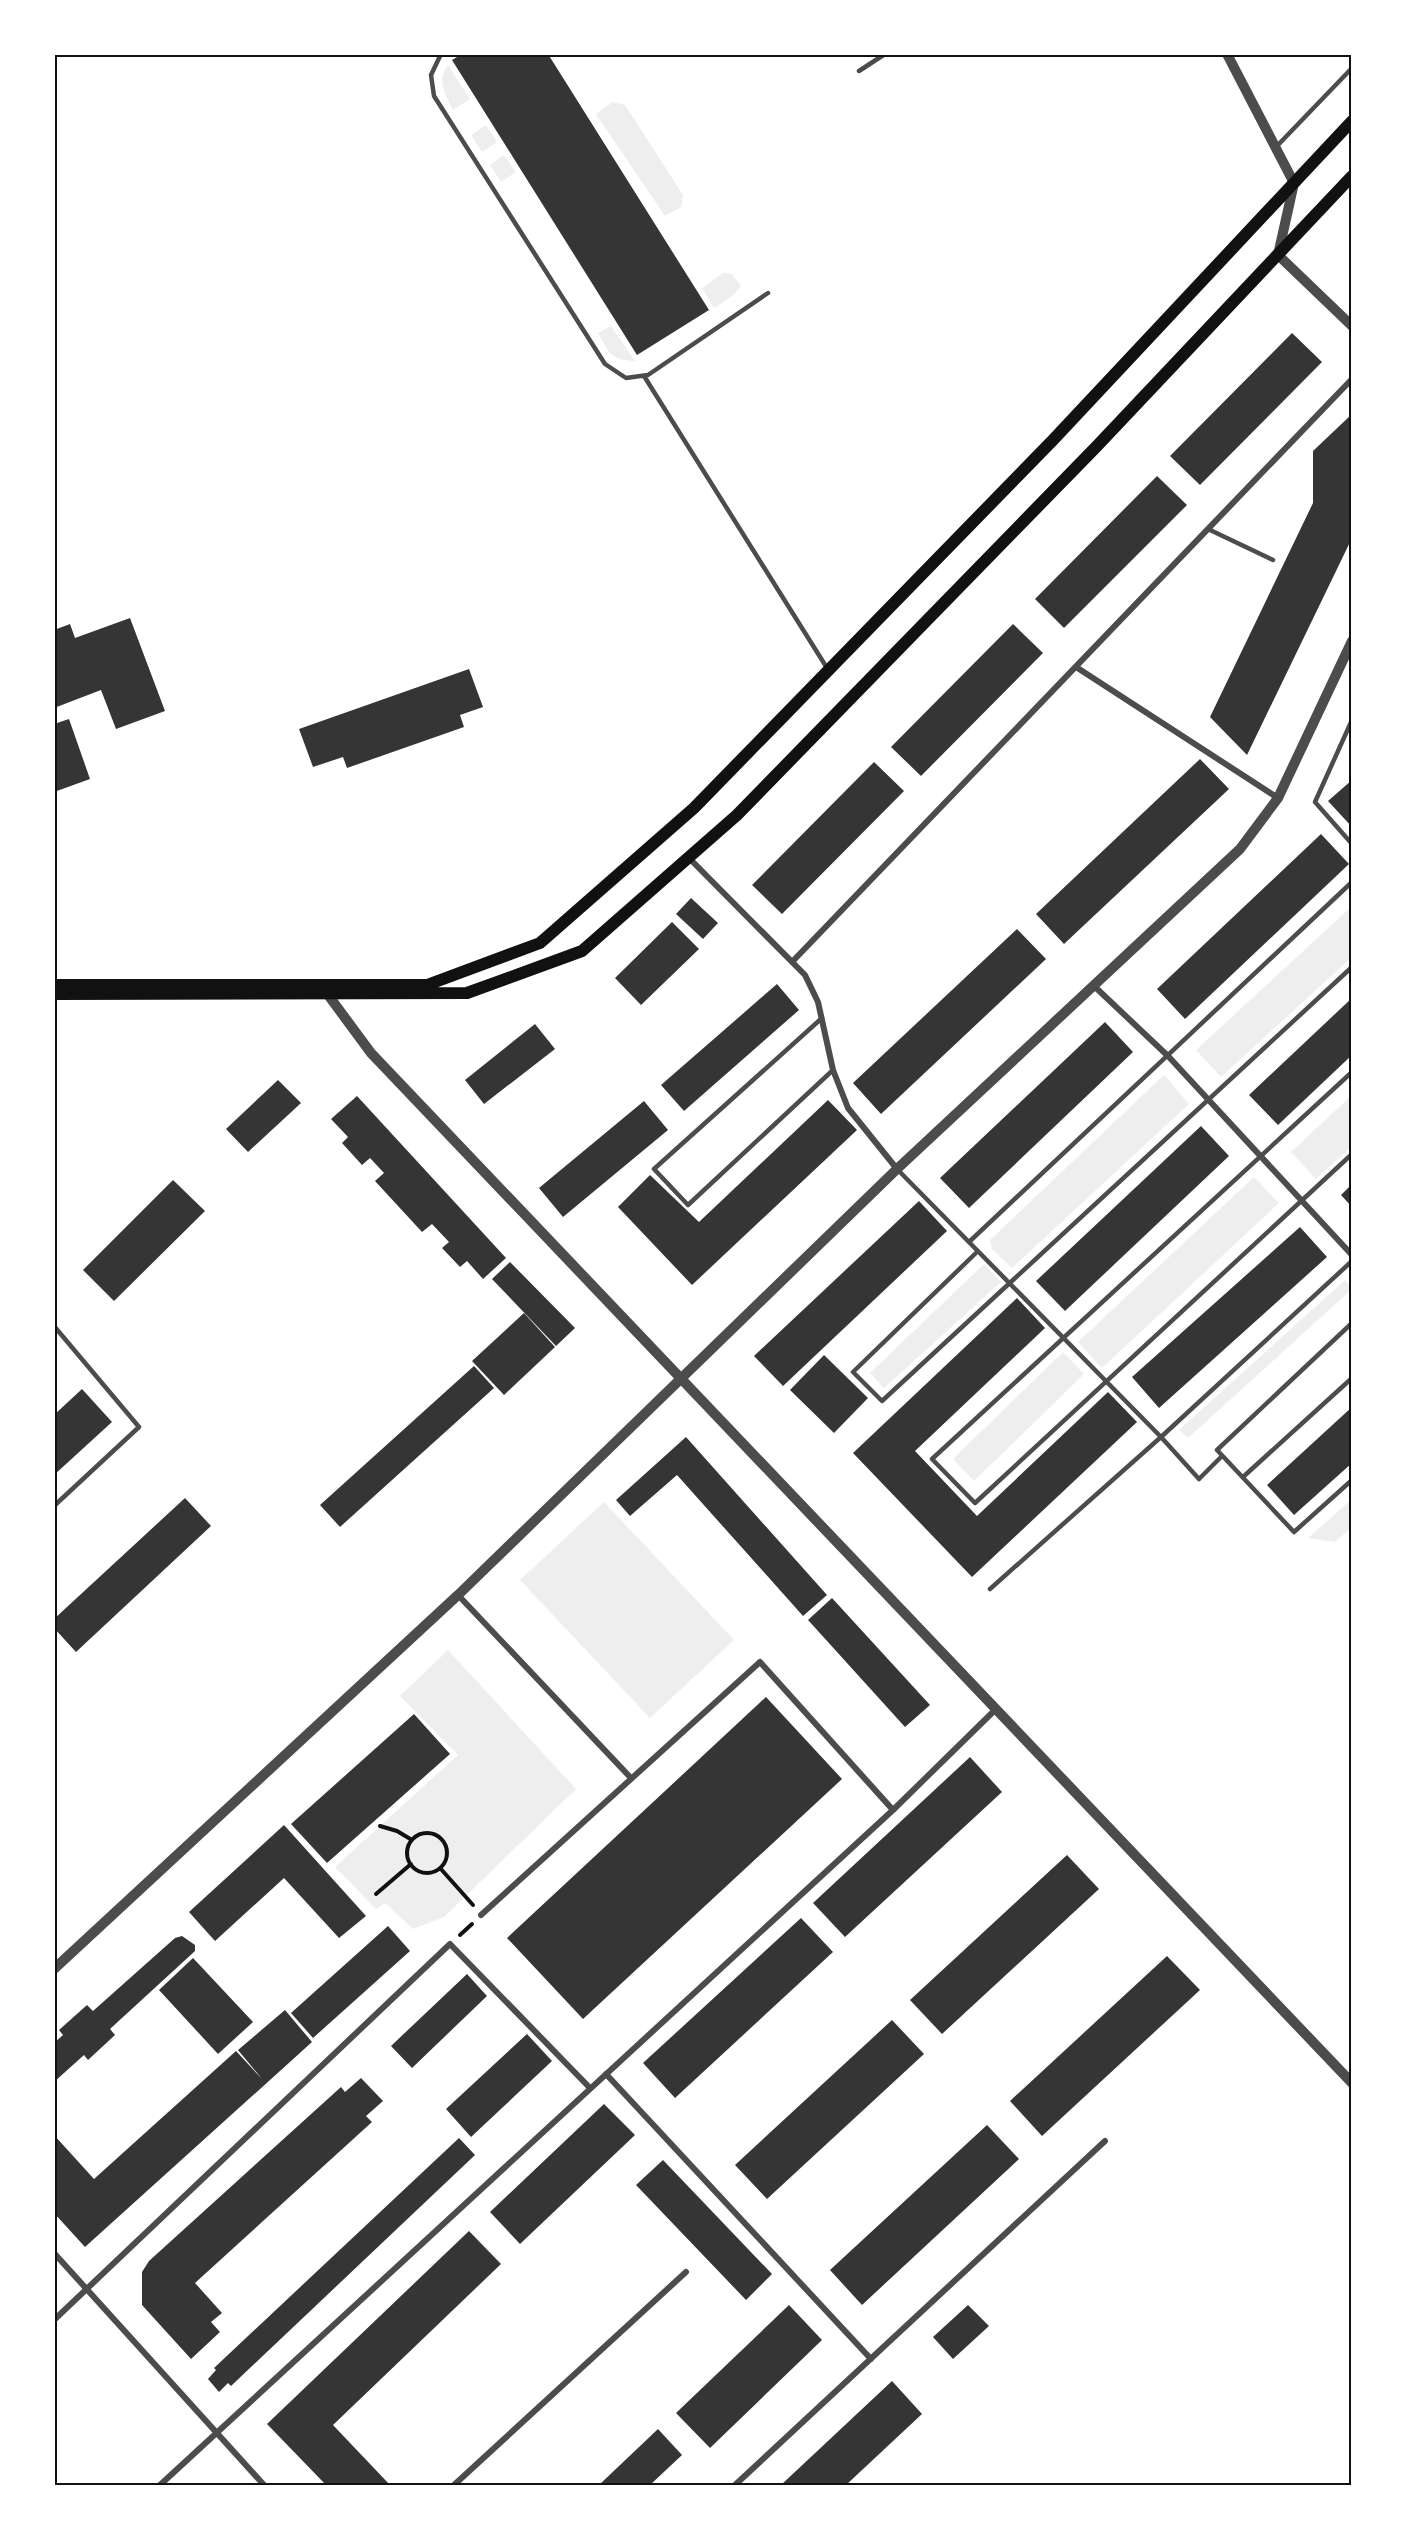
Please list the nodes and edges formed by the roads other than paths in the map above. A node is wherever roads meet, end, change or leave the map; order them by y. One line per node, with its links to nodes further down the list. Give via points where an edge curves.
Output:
1 (441, 54): 13 (lane, via 431,75 434,96 605,364 626,378)
2 (885, 54): 5 (lane)
3 (1227, 54): 7 (street)
4 (1352, 68): 7 (lane)
5 (859, 71)
6 (1352, 121): 9 (main road)
7 (1275, 147): 9 (street)
8 (1352, 176): 10 (main road)
9 (1294, 183): 10 (street); 19 (main road, via 1053,440)
10 (1278, 255): 12 (street); 23 (main road, via 754,798)
11 (768, 293): 13 (lane)
12 (1352, 326)
13 (644, 376): 19 (lane)
14 (1352, 379): 15 (street)
15 (1208, 530): 16 (lane); 18 (street)
16 (1273, 561)
17 (1352, 641): 21 (street)
18 (1076, 667): 21 (street); 25 (street)
19 (828, 670): 29 (main road, via 694,808 540,943 427,985)
20 (1352, 720): 22 (lane, via 1315,802)
21 (1278, 798): 28 (street, via 1240,849)
22 (1352, 844)
23 (688, 858): 25 (street); 29 (main road, via 582,951 467,993)
24 (1352, 882): 32 (lane)
25 (792, 962): 31 (street, via 805,975 819,1002)
26 (1352, 967): 35 (lane)
27 (54, 985): 29 (main road)
28 (1094, 986): 32 (street); 38 (street)
29 (324, 989): 30 (main road); 49 (street, via 371,1053)
30 (54, 994)
31 (822, 1018): 33 (street); 33 (lane, via 654,1169 688,1205)
32 (1168, 1056): 35 (street); 40 (lane)
33 (833, 1070): 38 (street, via 848,1108)
34 (1352, 1072): 37 (lane)
35 (1208, 1099): 37 (street); 44 (lane)
36 (1352, 1154): 39 (lane)
37 (1261, 1156): 39 (street); 47 (lane)
38 (897, 1169): 40 (lane); 49 (street)
39 (1301, 1200): 42 (street); 50 (lane)
40 (969, 1242): 41 (lane)
41 (978, 1251): 44 (lane); 44 (lane, via 853,1372 882,1401)
42 (1352, 1255)
43 (1352, 1261): 51 (lane)
44 (1009, 1282): 47 (lane)
45 (1352, 1323): 52 (lane, via 1217,1450)
46 (54, 1326): 55 (lane, via 139,1427)
47 (1063, 1338): 50 (lane); 50 (lane, via 932,1459 975,1503)
48 (1352, 1378): 53 (lane)
49 (682, 1380): 57 (street); 58 (street)
50 (1106, 1381): 51 (lane)
51 (1161, 1437): 52 (lane, via 1199,1479); 56 (lane)
52 (1222, 1456): 53 (lane)
53 (1243, 1477): 54 (lane, via 1294,1532)
54 (1352, 1480)
55 (54, 1506)
56 (990, 1589)
57 (458, 1595): 59 (street); 62 (street)
58 (996, 1709): 60 (street); 64 (street)
59 (631, 1778): 60 (street, via 759,1662); 61 (street)
60 (892, 1810): 63 (street)
61 (481, 1915)
62 (54, 1969)
63 (606, 2074): 65 (street); 71 (street)
64 (1352, 2083)
65 (590, 2088): 69 (street, via 450,1944); 72 (street)
66 (1105, 2141): 71 (street)
67 (54, 2253): 69 (street)
68 (686, 2272): 75 (street)
69 (87, 2289): 70 (street); 72 (street)
70 (54, 2320)
71 (871, 2359): 76 (street)
72 (217, 2432): 73 (street); 74 (street)
73 (160, 2485)
74 (264, 2485)
75 (454, 2485)
76 (735, 2485)

